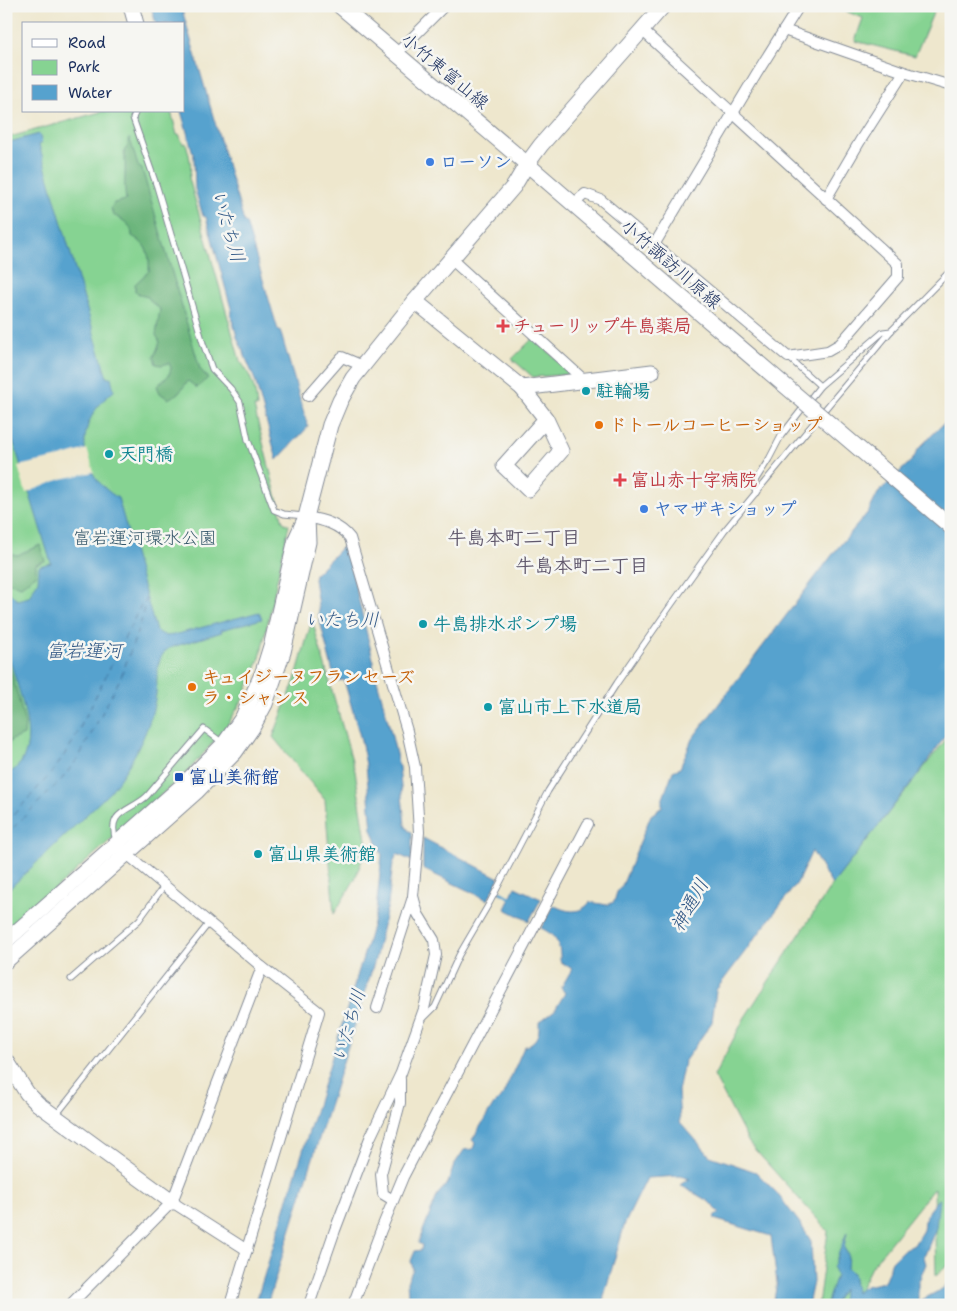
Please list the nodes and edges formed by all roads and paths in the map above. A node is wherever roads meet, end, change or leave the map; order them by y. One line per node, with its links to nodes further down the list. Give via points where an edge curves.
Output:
1 (131, 6): 6 (street)
2 (340, 6): 9 (street, 小竹東富山線)
3 (444, 6): 9 (street)
4 (799, 6): 7 (street)
5 (659, 7): 8 (street)
6 (135, 22)
7 (784, 30): 10 (street); 13 (street)
8 (642, 31): 13 (street); 14 (street)
9 (395, 55): 14 (street, 小竹東富山線)
10 (904, 72): 11 (street); 15 (street)
11 (951, 86)
12 (136, 112): 31 (lane, via 133,118 212,369 240,402 248,440 274,510 284,514)
13 (733, 113): 15 (street); 17 (street)
14 (527, 164): 16 (street, 小竹諏訪川原線); 18 (street, via 514,186)
15 (826, 199): 22 (street, via 898,264 898,277 840,344 828,352)
16 (573, 204): 17 (street, via 585,194 601,200); 32 (street, 小竹諏訪川原線, bridge)
17 (654, 245): 22 (street)
18 (451, 259): 20 (street); 25 (street)
19 (951, 270): 21 (lane)
20 (415, 301): 23 (street); 27 (street)
21 (891, 331): 26 (lane, via 883,332); 30 (lane)
22 (788, 357): 26 (lane)
23 (363, 366): 28 (street, via 342,358); 31 (street, via 344,394 330,425)
24 (652, 372): 25 (street)
25 (584, 380): 27 (street)
26 (820, 386): 30 (lane, via 781,436 753,484)
27 (522, 388): 29 (street)
28 (308, 396)
29 (546, 419)
30 (756, 493): 44 (lane, via 720,537 617,683 548,791 459,955 435,1007)
31 (309, 508): 33 (street, via 296,539 263,672 243,717); 35 (street, via 308,542 283,652 265,704 252,728 235,752 196,792); 37 (street, via 350,538 411,749 419,832)
32 (951, 527)
33 (224, 744): 35 (street); 35 (lane, via 204,729 147,796 118,815 114,833)
34 (588, 824): 48 (street)
35 (121, 849): 36 (street); 39 (street, via 66,886); 40 (street)
36 (164, 886): 38 (street); 42 (lane, via 138,920)
37 (413, 896): 43 (street); 44 (street, via 418,914 434,940 436,954)
38 (209, 923): 41 (street); 47 (lane)
39 (6, 941)
40 (6, 961)
41 (262, 967): 49 (street); 50 (street, via 319,1012)
42 (70, 979)
43 (377, 1008)
44 (419, 1022): 46 (street)
45 (6, 1060): 47 (street, via 27,1093)
46 (401, 1073): 48 (street, via 400,1103 381,1174 383,1194); 53 (street, via 367,1147)
47 (54, 1117): 49 (street)
48 (393, 1200): 54 (street)
49 (172, 1202): 50 (street); 51 (street)
50 (247, 1250): 52 (street)
51 (70, 1305)
52 (230, 1305)
53 (309, 1305)
54 (353, 1305)

